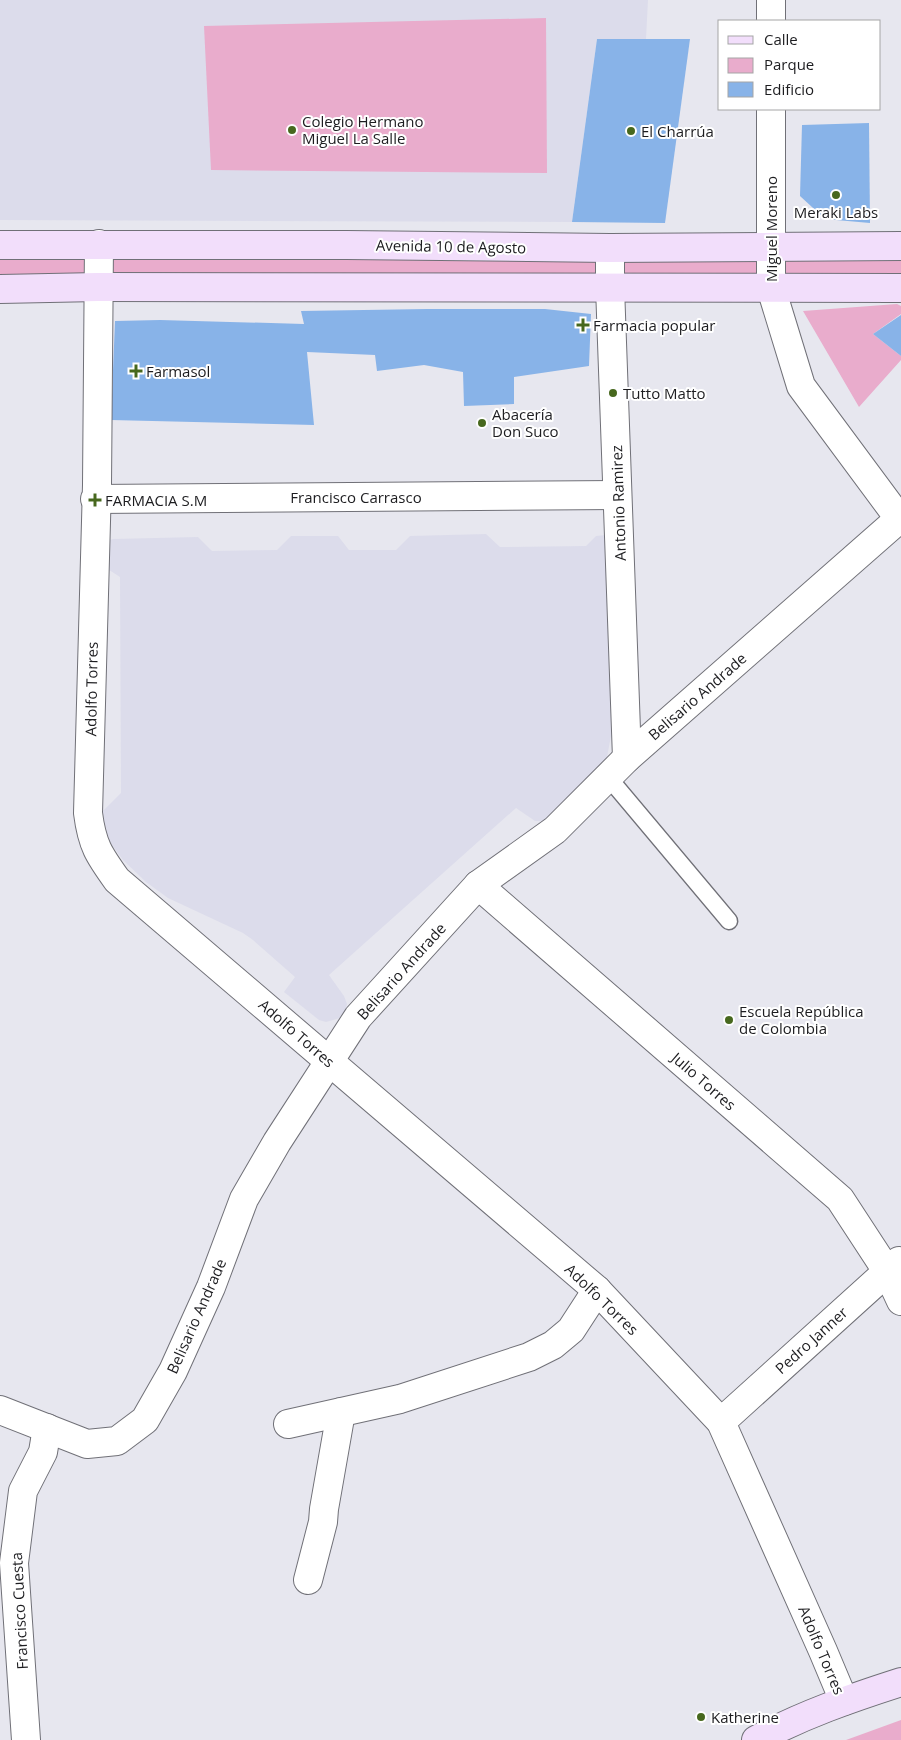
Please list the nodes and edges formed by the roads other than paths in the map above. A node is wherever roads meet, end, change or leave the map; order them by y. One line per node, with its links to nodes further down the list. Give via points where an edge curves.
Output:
1 (771, 0): 2 (street)
2 (771, 20)
3 (771, 110): 6 (street, Miguel Moreno)
4 (99, 244): 5 (main road, Avenida 10 de Agosto); 8 (main road, Avenida 10 de Agosto); 10 (street, Adolfo Torres)
5 (0, 245)
6 (771, 246): 7 (main road, Avenida 10 de Agosto); 8 (main road, Avenida 10 de Agosto); 11 (street, Miguel Moreno)
7 (901, 246)
8 (610, 248): 9 (street, Antonio Ramirez)
9 (610, 287): 10 (main road); 11 (main road); 14 (street, Antonio Ramirez)
10 (98, 288): 13 (main road); 15 (street, Adolfo Torres)
11 (771, 288): 12 (main road); 16 (street, Miguel Moreno, via 801,386)
12 (901, 288)
13 (0, 289)
14 (617, 495): 15 (street, Francisco Carrasco); 17 (street, Antonio Ramirez)
15 (95, 499): 21 (street, Adolfo Torres, via 88,813 91,836 101,858 117,880)
16 (900, 518): 17 (street, Belisario Andrade)
17 (627, 758): 18 (street, Belisario Andrade)
18 (608, 777): 19 (street, Belisario Andrade, via 556,830); 20 (lane)
19 (478, 886): 21 (street, Belisario Andrade, via 358,1017); 22 (street, Julio Torres, via 840,1199)
20 (729, 921)
21 (329, 1061): 23 (street, Adolfo Torres); 29 (street, Belisario Andrade, via 244,1198 211,1287 173,1371 145,1420 117,1441 87,1444)
22 (894, 1265): 24 (street, Julio Torres); 27 (street, Pedro Janner)
23 (597, 1290): 26 (street, via 571,1330 553,1345 528,1357 400,1399); 27 (street, Adolfo Torres)
24 (901, 1301)
25 (0, 1410): 29 (street, Belisario Andrade)
26 (341, 1412): 28 (street); 30 (street, via 323,1522)
27 (721, 1422): 32 (street, Adolfo Torres)
28 (288, 1424)
29 (47, 1428): 33 (street, Francisco Cuesta, via 42,1452 23,1491 14,1563)
30 (308, 1580)
31 (901, 1682): 32 (main road)
32 (844, 1700): 34 (main road, via 785,1724)
33 (26, 1740)
34 (756, 1740)

